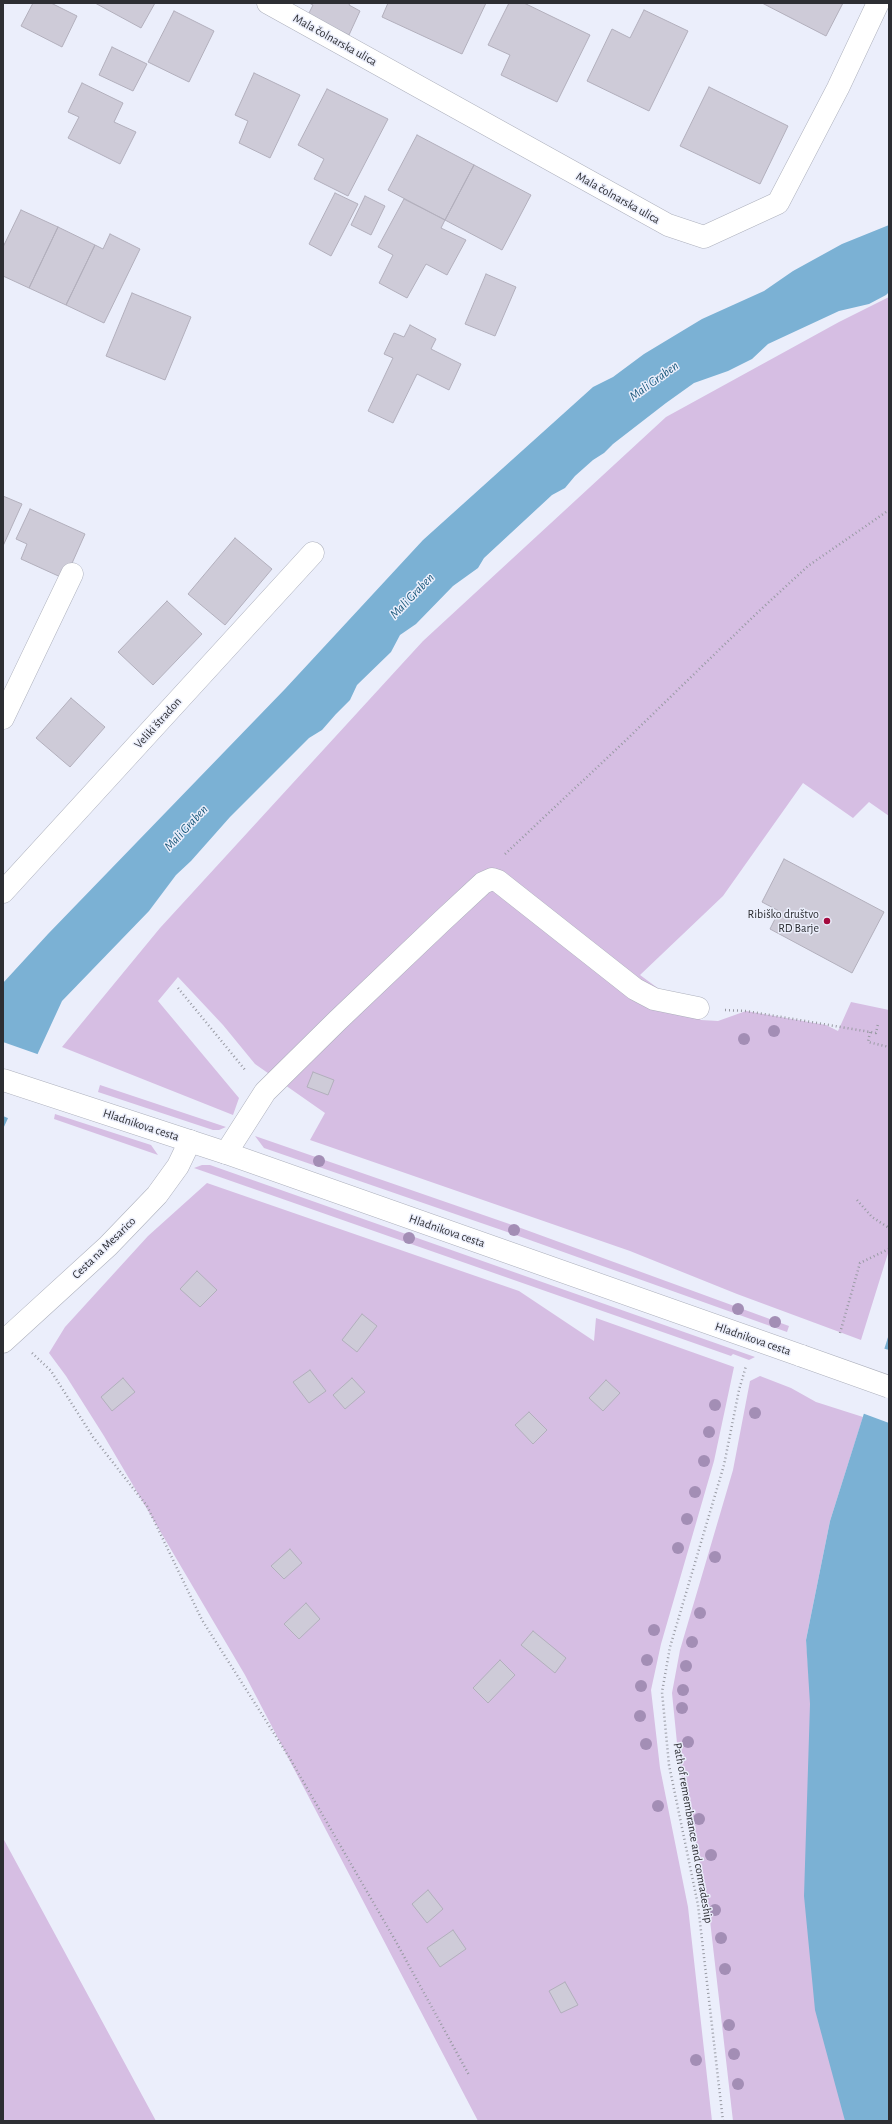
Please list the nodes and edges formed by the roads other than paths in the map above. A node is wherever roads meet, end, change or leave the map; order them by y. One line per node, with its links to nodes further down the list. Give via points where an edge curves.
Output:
1 (268, 3): 2 (street, Mala čolnarska ulica, via 668,225 704,237 778,203 838,88)
2 (878, 3)
3 (313, 553): 6 (street, Veliki štradon)
4 (72, 574): 5 (street)
5 (3, 718)
6 (3, 892)
7 (698, 1008): 10 (street, via 654,999 635,989 492,878 483,883 441,922 265,1092)
8 (3, 1080): 9 (street, Hladnikova cesta)
9 (190, 1141): 10 (street, Hladnikova cesta); 11 (street, Cesta na Mesarico, via 178,1166 157,1195 108,1246)
10 (226, 1153): 12 (street, Hladnikova cesta, bridge)
11 (8, 1338)
12 (889, 1387)

